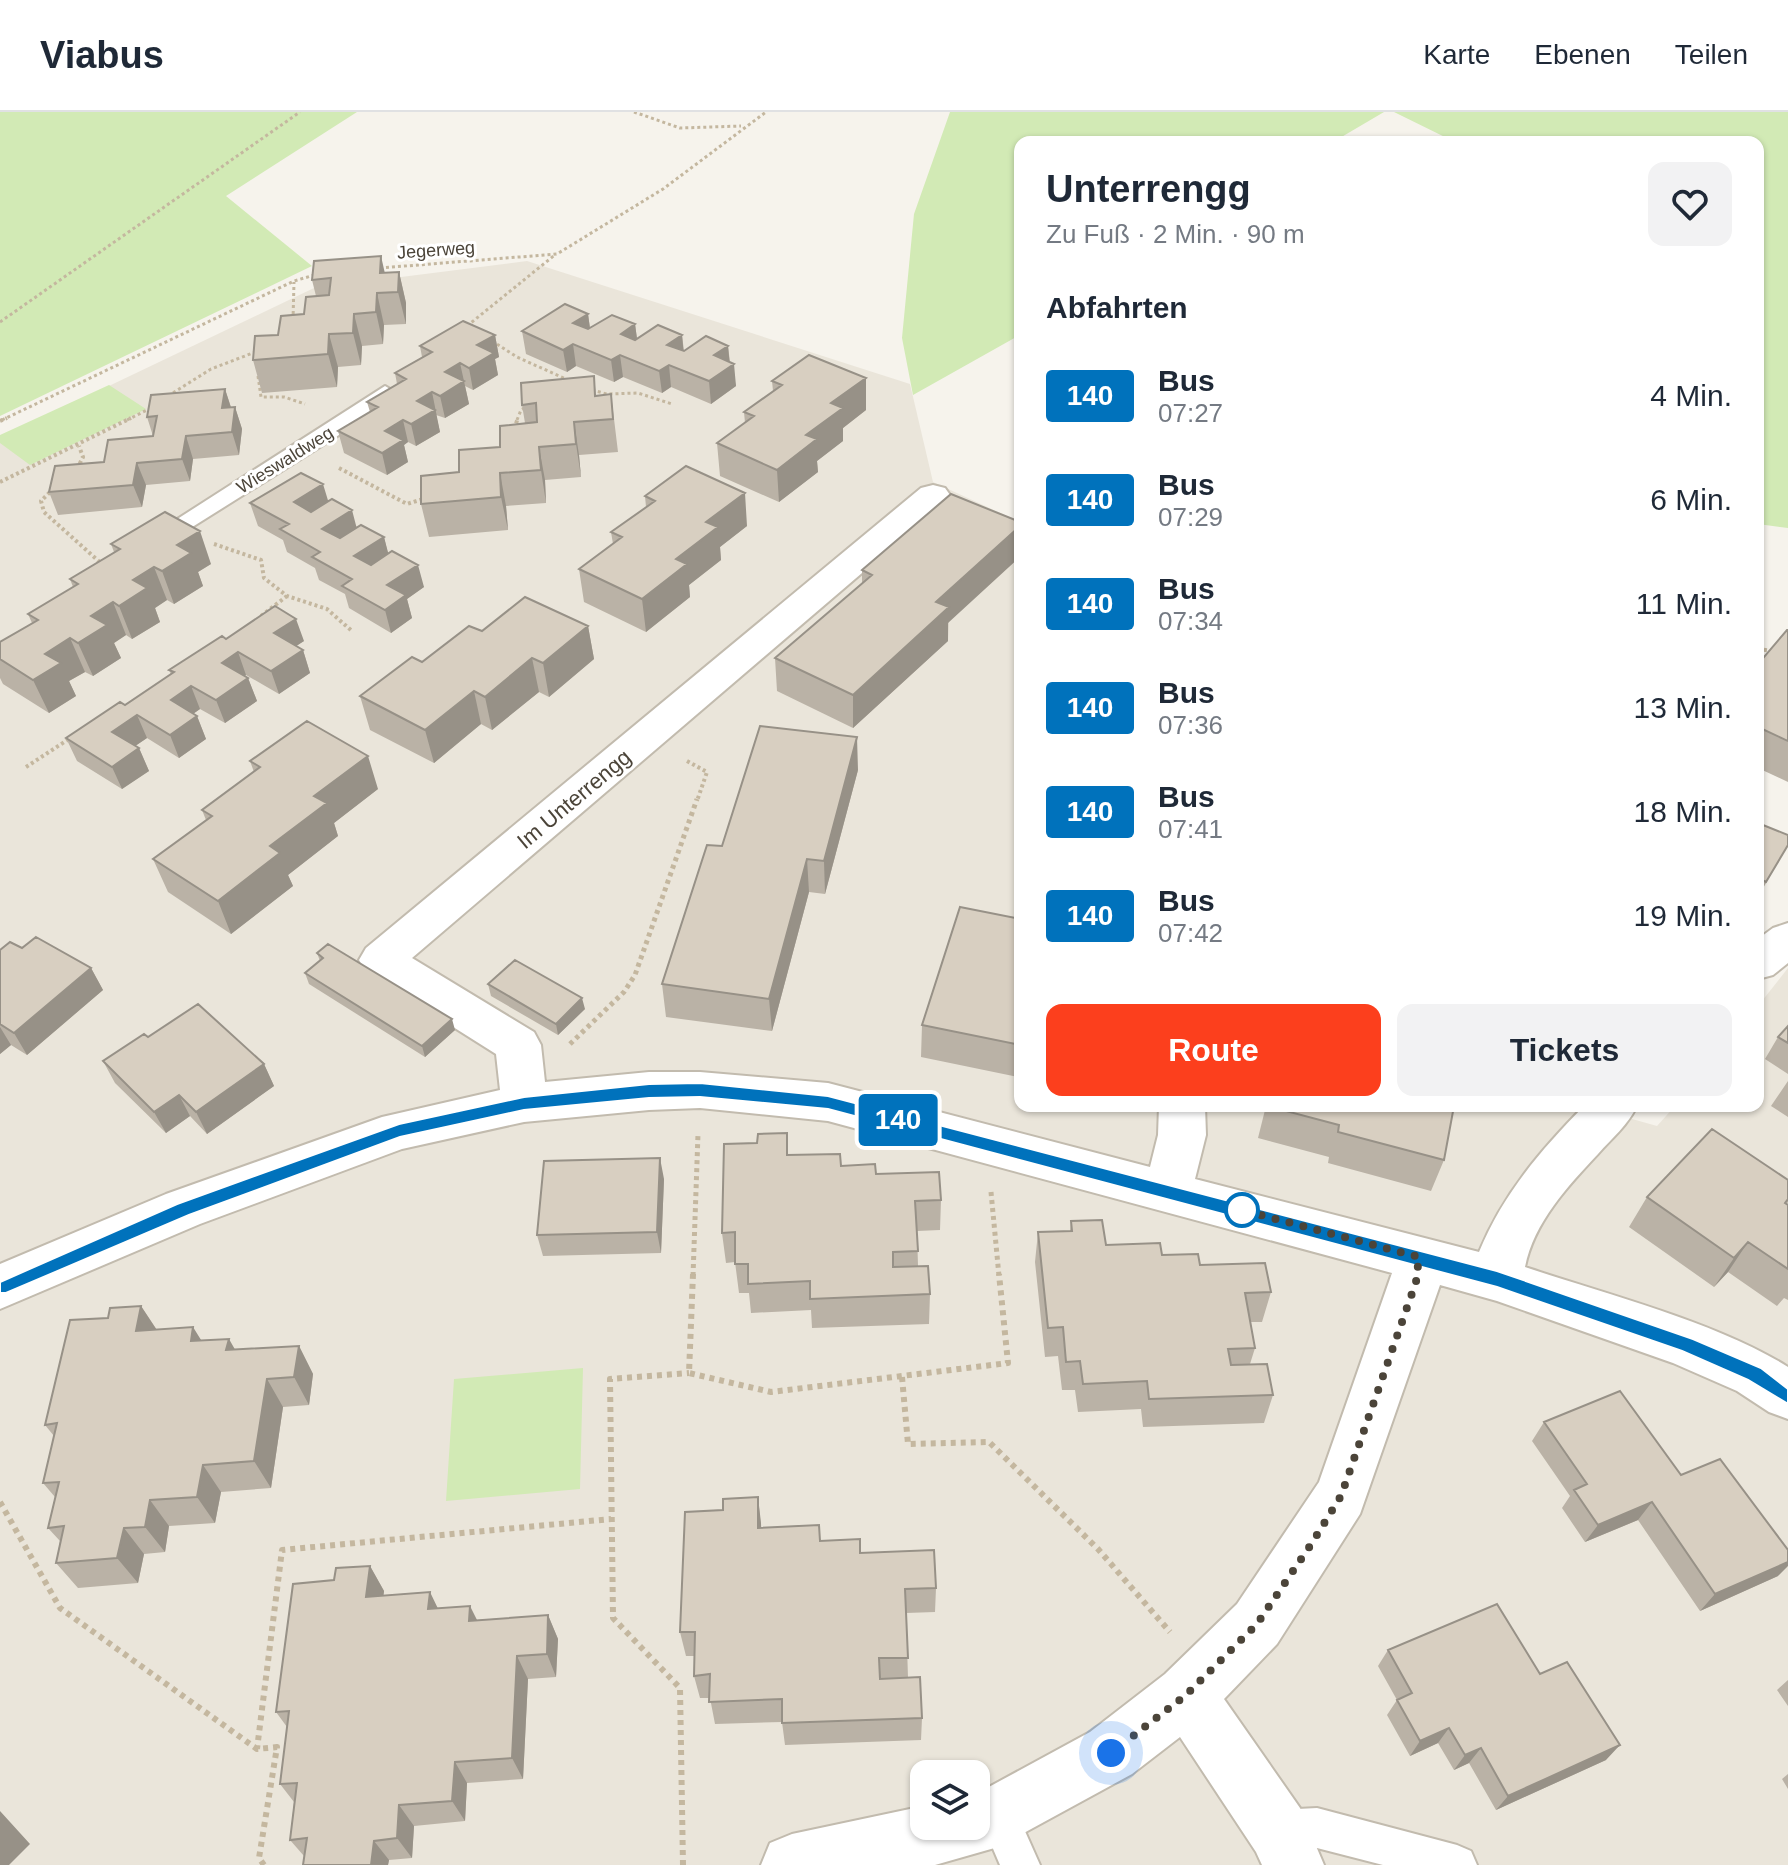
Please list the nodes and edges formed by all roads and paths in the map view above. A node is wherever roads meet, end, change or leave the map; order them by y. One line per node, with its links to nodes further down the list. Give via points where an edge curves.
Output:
1 (300, 112): 9 (path)
2 (634, 112): 4 (path, via 680,128)
3 (766, 112): 4 (path, Jegerweg)
4 (742, 127): 5 (path, Jegerweg, via 663,189)
5 (557, 254): 6 (path, Jegerweg); 11 (path, via 461,332)
6 (368, 269)
7 (326, 273): 8 (path)
8 (294, 281): 10 (path); 21 (path)
9 (0, 322)
10 (293, 329)
11 (475, 333)
12 (486, 337): 15 (path)
13 (269, 349): 23 (path, via 199,374 146,411)
14 (258, 376): 20 (path, via 261,397 284,397)
15 (573, 382)
16 (587, 389): 19 (path, via 638,393)
17 (385, 392): 20 (lane, Wieswaldweg)
18 (532, 404): 22 (path, via 521,410)
19 (672, 404)
20 (351, 419): 24 (lane, Wieswaldweg)
21 (0, 421)
22 (511, 438)
23 (79, 446): 25 (path, via 83,457); 27 (path)
24 (302, 449): 28 (path, via 407,504); 30 (lane, Wieswaldweg)
25 (76, 473)
26 (64, 481): 31 (path, via 41,501 44,512)
27 (0, 482)
28 (435, 494)
29 (933, 495): 38 (street, Im Unterrengg)
30 (183, 524): 31 (lane, Wieswaldweg); 32 (path, via 218,547 261,560 264,578)
31 (108, 569)
32 (287, 596): 33 (path); 34 (path, via 327,609)
33 (253, 622)
34 (353, 632)
35 (1764, 650): 36 (path)
36 (1788, 654)
37 (75, 735): 39 (path)
38 (646, 740): 42 (path, via 707,772 635,975 566,1048); 42 (street, Im Unterrengg, via 381,960 518,1045)
39 (26, 767)
40 (1788, 939): 41 (street)
41 (1764, 958)
42 (522, 1082): 43 (street); 50 (street, via 183,1209)
43 (700, 1090): 46 (street, via 828,1102); 51 (path)
44 (1182, 1112): 47 (street, via 1182,1135)
45 (1608, 1112): 49 (street, via 1561,1161 1515,1225)
46 (987, 1143): 47 (street); 52 (path, via 1008,1363)
47 (1168, 1190): 48 (street)
48 (1419, 1257): 49 (street); 56 (street, via 1416,1282 1341,1496 1257,1624)
49 (1497, 1279): 53 (street, via 1687,1345 1755,1374)
50 (0, 1287)
51 (689, 1373): 52 (path, via 771,1392); 55 (path, via 610,1379)
52 (902, 1377): 56 (path, via 908,1444 989,1442 1098,1549)
53 (1788, 1395)
54 (0, 1502): 57 (path, via 60,1608)
55 (611, 1519): 57 (path, via 282,1550); 62 (path, via 613,1618 680,1688)
56 (1197, 1685): 58 (street, via 1111,1753); 60 (street)
57 (257, 1749): 61 (path, via 277,1747 259,1858)
58 (990, 1831)
59 (911, 1840): 63 (street)
60 (1286, 1847): 64 (lane, via 1317,1828)
61 (264, 1865)
62 (683, 1865)
63 (792, 1865)
64 (1457, 1865)

